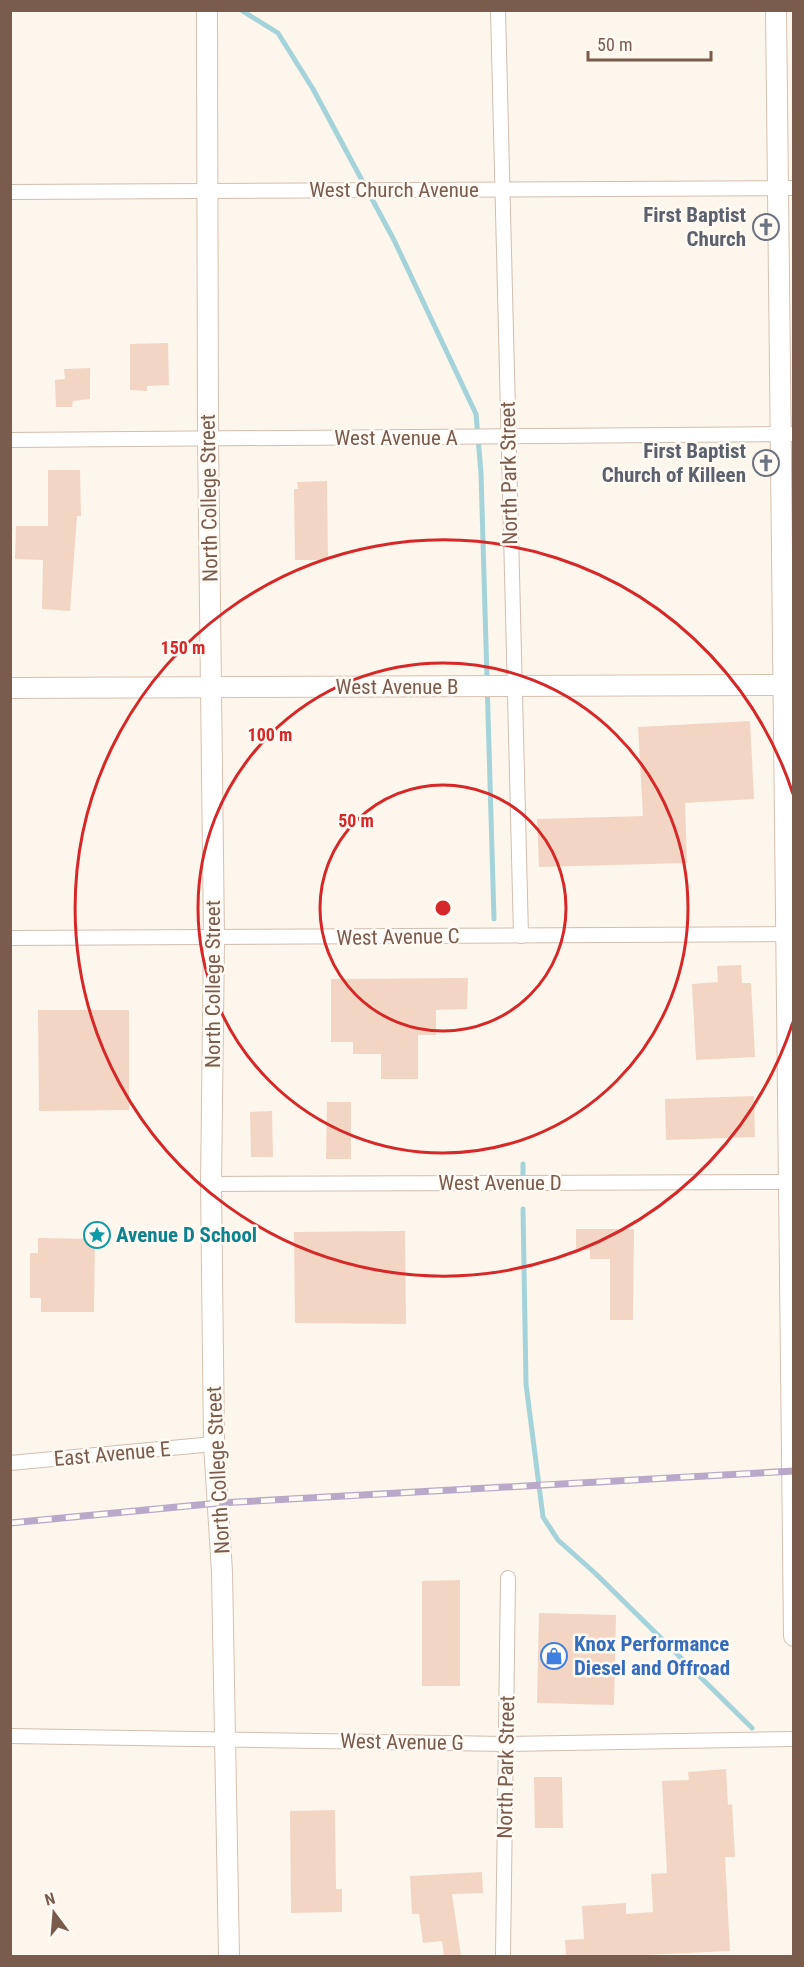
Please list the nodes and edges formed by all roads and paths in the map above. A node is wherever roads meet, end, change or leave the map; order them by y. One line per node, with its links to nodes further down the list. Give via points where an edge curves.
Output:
1 (498, 10): 5 (street, North Park Street)
2 (776, 10): 4 (street)
3 (207, 11): 7 (street, North College Street)
4 (786, 188): 5 (street, West Church Avenue); 8 (street)
5 (504, 190): 7 (street, West Church Avenue); 9 (street, North Park Street)
6 (10, 192): 7 (street, West Church Avenue)
7 (207, 192): 10 (street, North College Street)
8 (787, 434): 9 (street, West Avenue A); 12 (street)
9 (502, 438): 10 (street, West Avenue A); 15 (street, North Park Street)
10 (208, 439): 11 (street, West Avenue A); 13 (street, North College Street)
11 (10, 440)
12 (788, 685): 15 (street, West Avenue B); 16 (street)
13 (212, 687): 14 (street, West Avenue B); 15 (street, West Avenue B); 19 (street, North College Street)
14 (10, 688)
15 (509, 688): 17 (street, North Park Street)
16 (790, 934): 17 (street, West Avenue C); 20 (street)
17 (521, 936): 19 (street, West Avenue C)
18 (10, 938): 19 (street, West Avenue C)
19 (214, 939): 21 (street, North College Street)
20 (791, 1182): 21 (street, West Avenue D); 22 (street)
21 (211, 1184): 23 (street, North College Street)
22 (792, 1337): 26 (street)
23 (214, 1444): 24 (street, East Avenue E); 30 (street, North College Street, via 222,1572)
24 (10, 1463)
25 (508, 1578): 31 (street, North Park Street)
26 (793, 1592): 27 (street)
27 (794, 1636)
28 (10, 1736): 30 (street, West Avenue G)
29 (794, 1738): 31 (street, West Avenue G)
30 (224, 1739): 31 (street, West Avenue G); 32 (street, North College Street)
31 (506, 1744): 33 (street, North Park Street)
32 (228, 1956)
33 (503, 1956)

